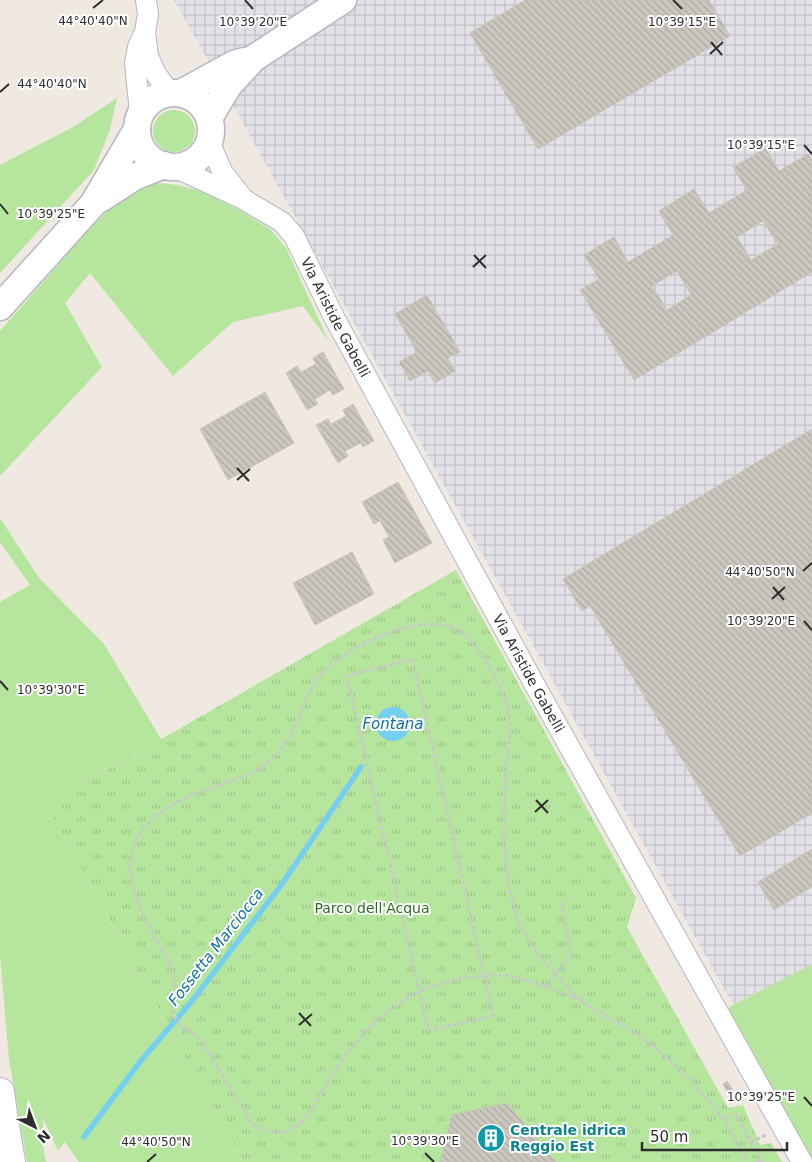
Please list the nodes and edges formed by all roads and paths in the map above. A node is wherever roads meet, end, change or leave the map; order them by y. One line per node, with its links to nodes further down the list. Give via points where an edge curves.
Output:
1 (146, 0): 3 (street)
2 (343, 0): 4 (street)
3 (146, 32): 5 (street, via 151,65); 6 (street, via 138,47 135,63)
4 (254, 58): 5 (street); 7 (street, via 229,85)
5 (176, 93): 6 (street, via 158,96 148,103); 7 (street, via 190,96 198,102 204,109)
6 (138, 121): 8 (street, via 138,141 144,152 152,160); 10 (street, via 116,167)
7 (209, 130): 8 (street, via 204,152 185,165); 9 (street, Via Aristide Gabelli, via 223,173)
8 (169, 166): 9 (street, Via Aristide Gabelli); 10 (street, via 134,176)
9 (243, 199): 20 (street, Via Aristide Gabelli, via 282,222 294,236 344,336 537,689)
10 (93, 204): 11 (street)
11 (0, 308)
12 (562, 901): 13 (path, via 572,954)
13 (555, 974): 15 (path); 16 (path, via 527,940 510,890 504,828 510,729 502,692 476,646 461,631 421,624 370,641 326,669 318,677 293,731 276,755 255,771 185,798 159,813 138,837 133,848 131,869 135,897 174,978 174,1016 183,1029 198,1035 251,1122 261,1129 279,1132 299,1124 307,1117 359,1038 381,1016); 17 (path)
14 (484, 976): 15 (path, via 502,975); 16 (path, via 458,979); 16 (path, via 494,1015 491,1017 429,1030); 16 (path, via 413,661 349,675)
15 (546, 987): 17 (path)
16 (419, 992)
17 (582, 1002): 19 (path, via 637,1034 674,1064)
18 (0, 1092): 23 (main road)
19 (722, 1118): 21 (path, via 736,1114); 24 (path)
20 (782, 1128): 21 (path); 26 (street, Via Aristide Gabelli)
21 (751, 1142): 22 (path)
22 (761, 1161): 25 (path)
23 (11, 1162)
24 (748, 1162)
25 (756, 1162)
26 (802, 1162)

